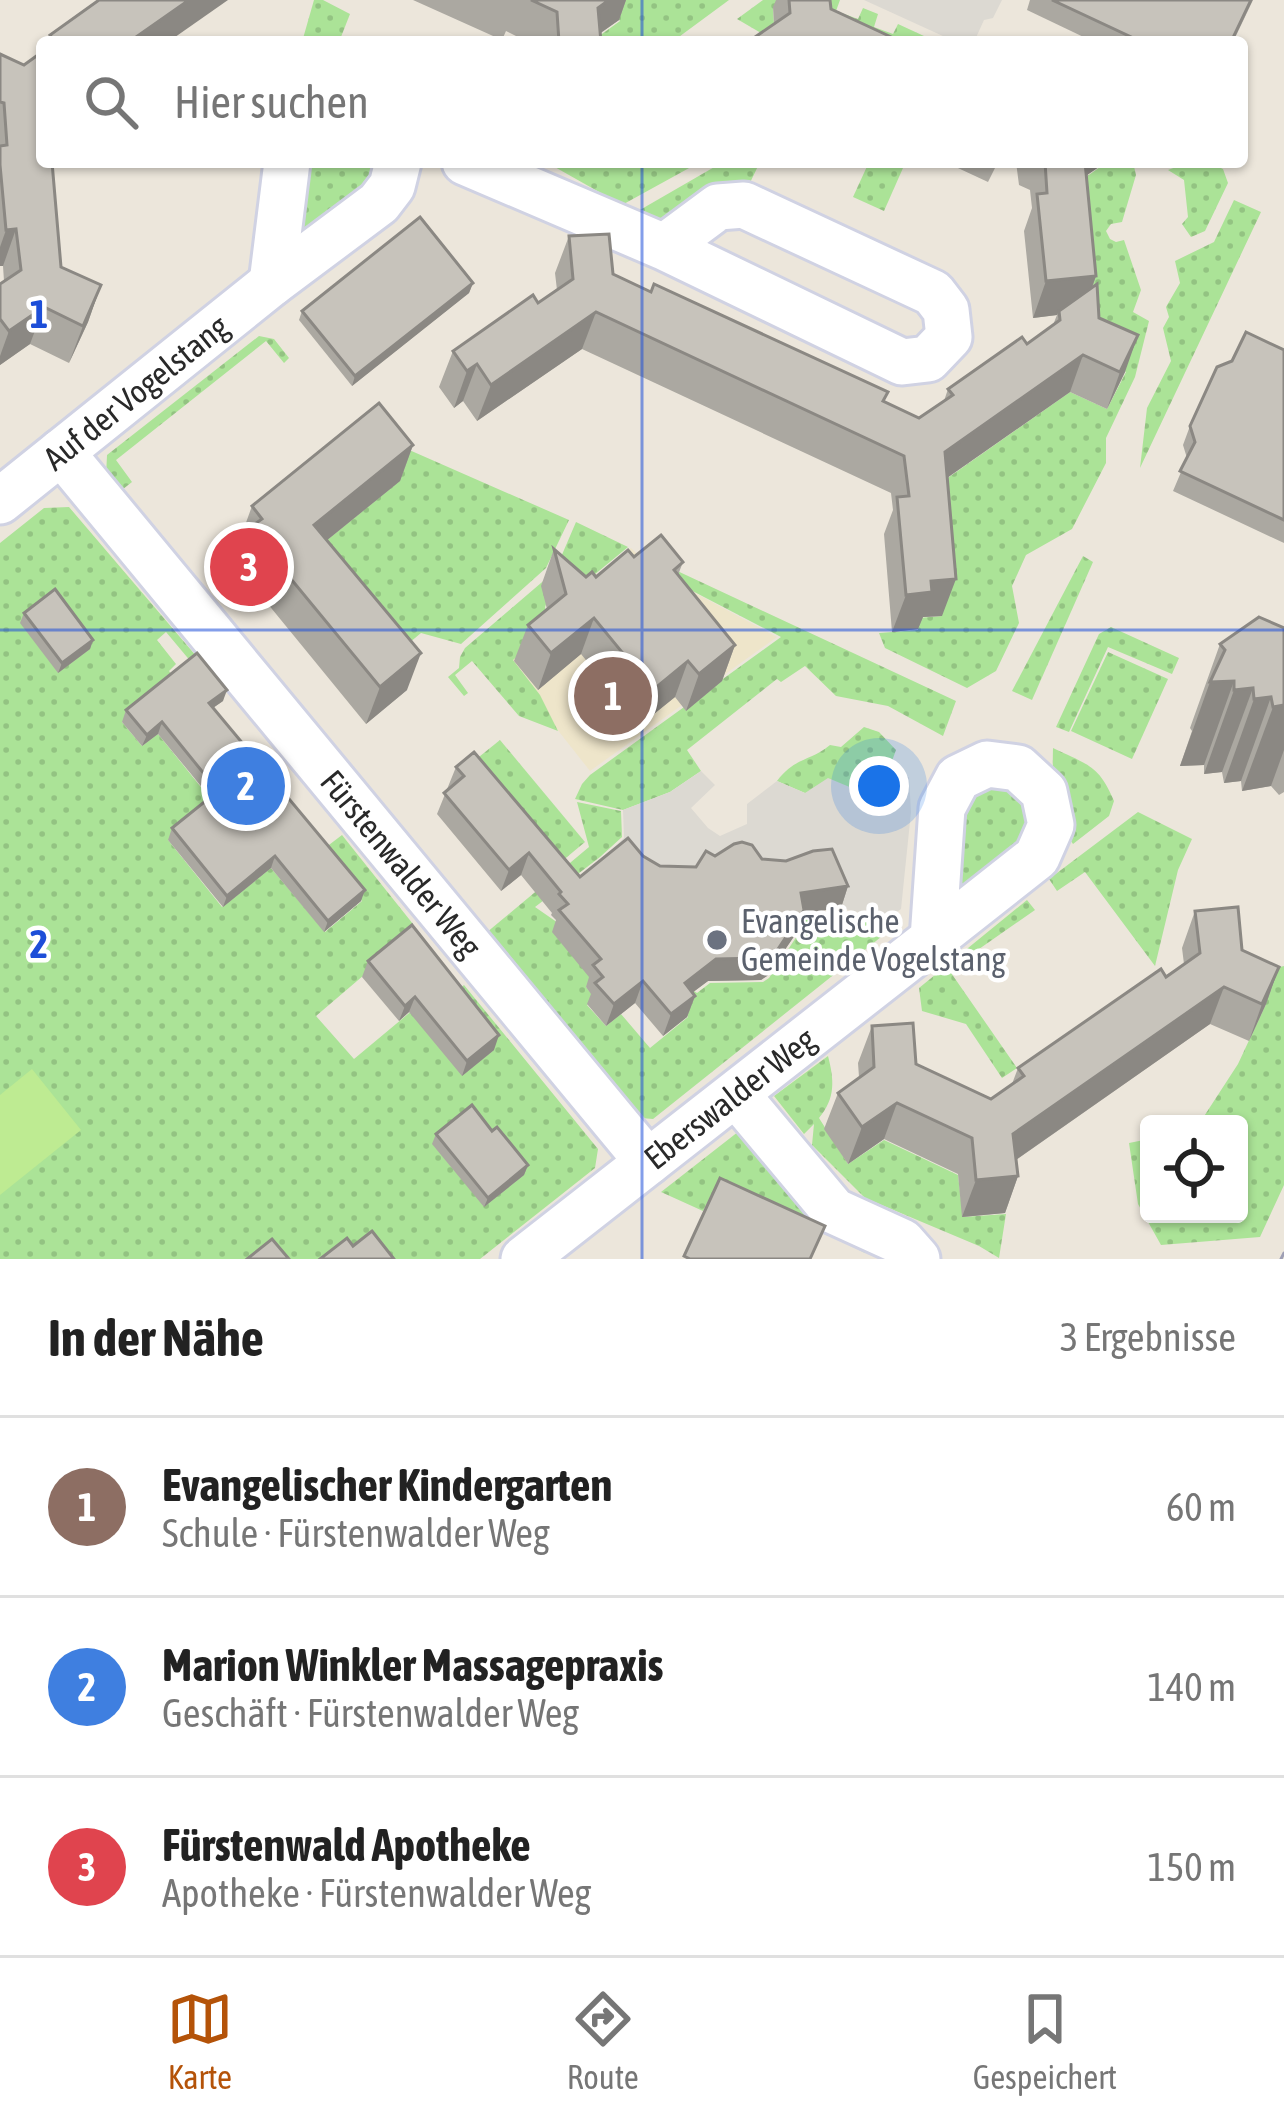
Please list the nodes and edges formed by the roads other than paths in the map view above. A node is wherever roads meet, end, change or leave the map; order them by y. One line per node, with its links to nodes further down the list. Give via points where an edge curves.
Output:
1 (286, 168): 6 (street)
2 (429, 168): 4 (street, Auf der Vogelstang)
3 (477, 168): 5 (street, Auf der Vogelstang)
4 (395, 174): 6 (street, Auf der Vogelstang, via 379,203)
5 (664, 247): 5 (street, Auf der Vogelstang, via 902,362 928,358 949,338 946,310 933,293 744,205 718,207)
6 (272, 284): 7 (street, Auf der Vogelstang)
7 (61, 452): 8 (street, Auf der Vogelstang); 11 (street, Fürstenwalder Weg)
8 (0, 501)
9 (933, 939): 10 (street, Eberswalder Weg)
10 (736, 1094): 11 (street, Eberswalder Weg); 13 (street, via 834,1211 902,1242)
11 (648, 1162): 12 (street, Eberswalder Weg)
12 (524, 1259)
13 (917, 1259)

